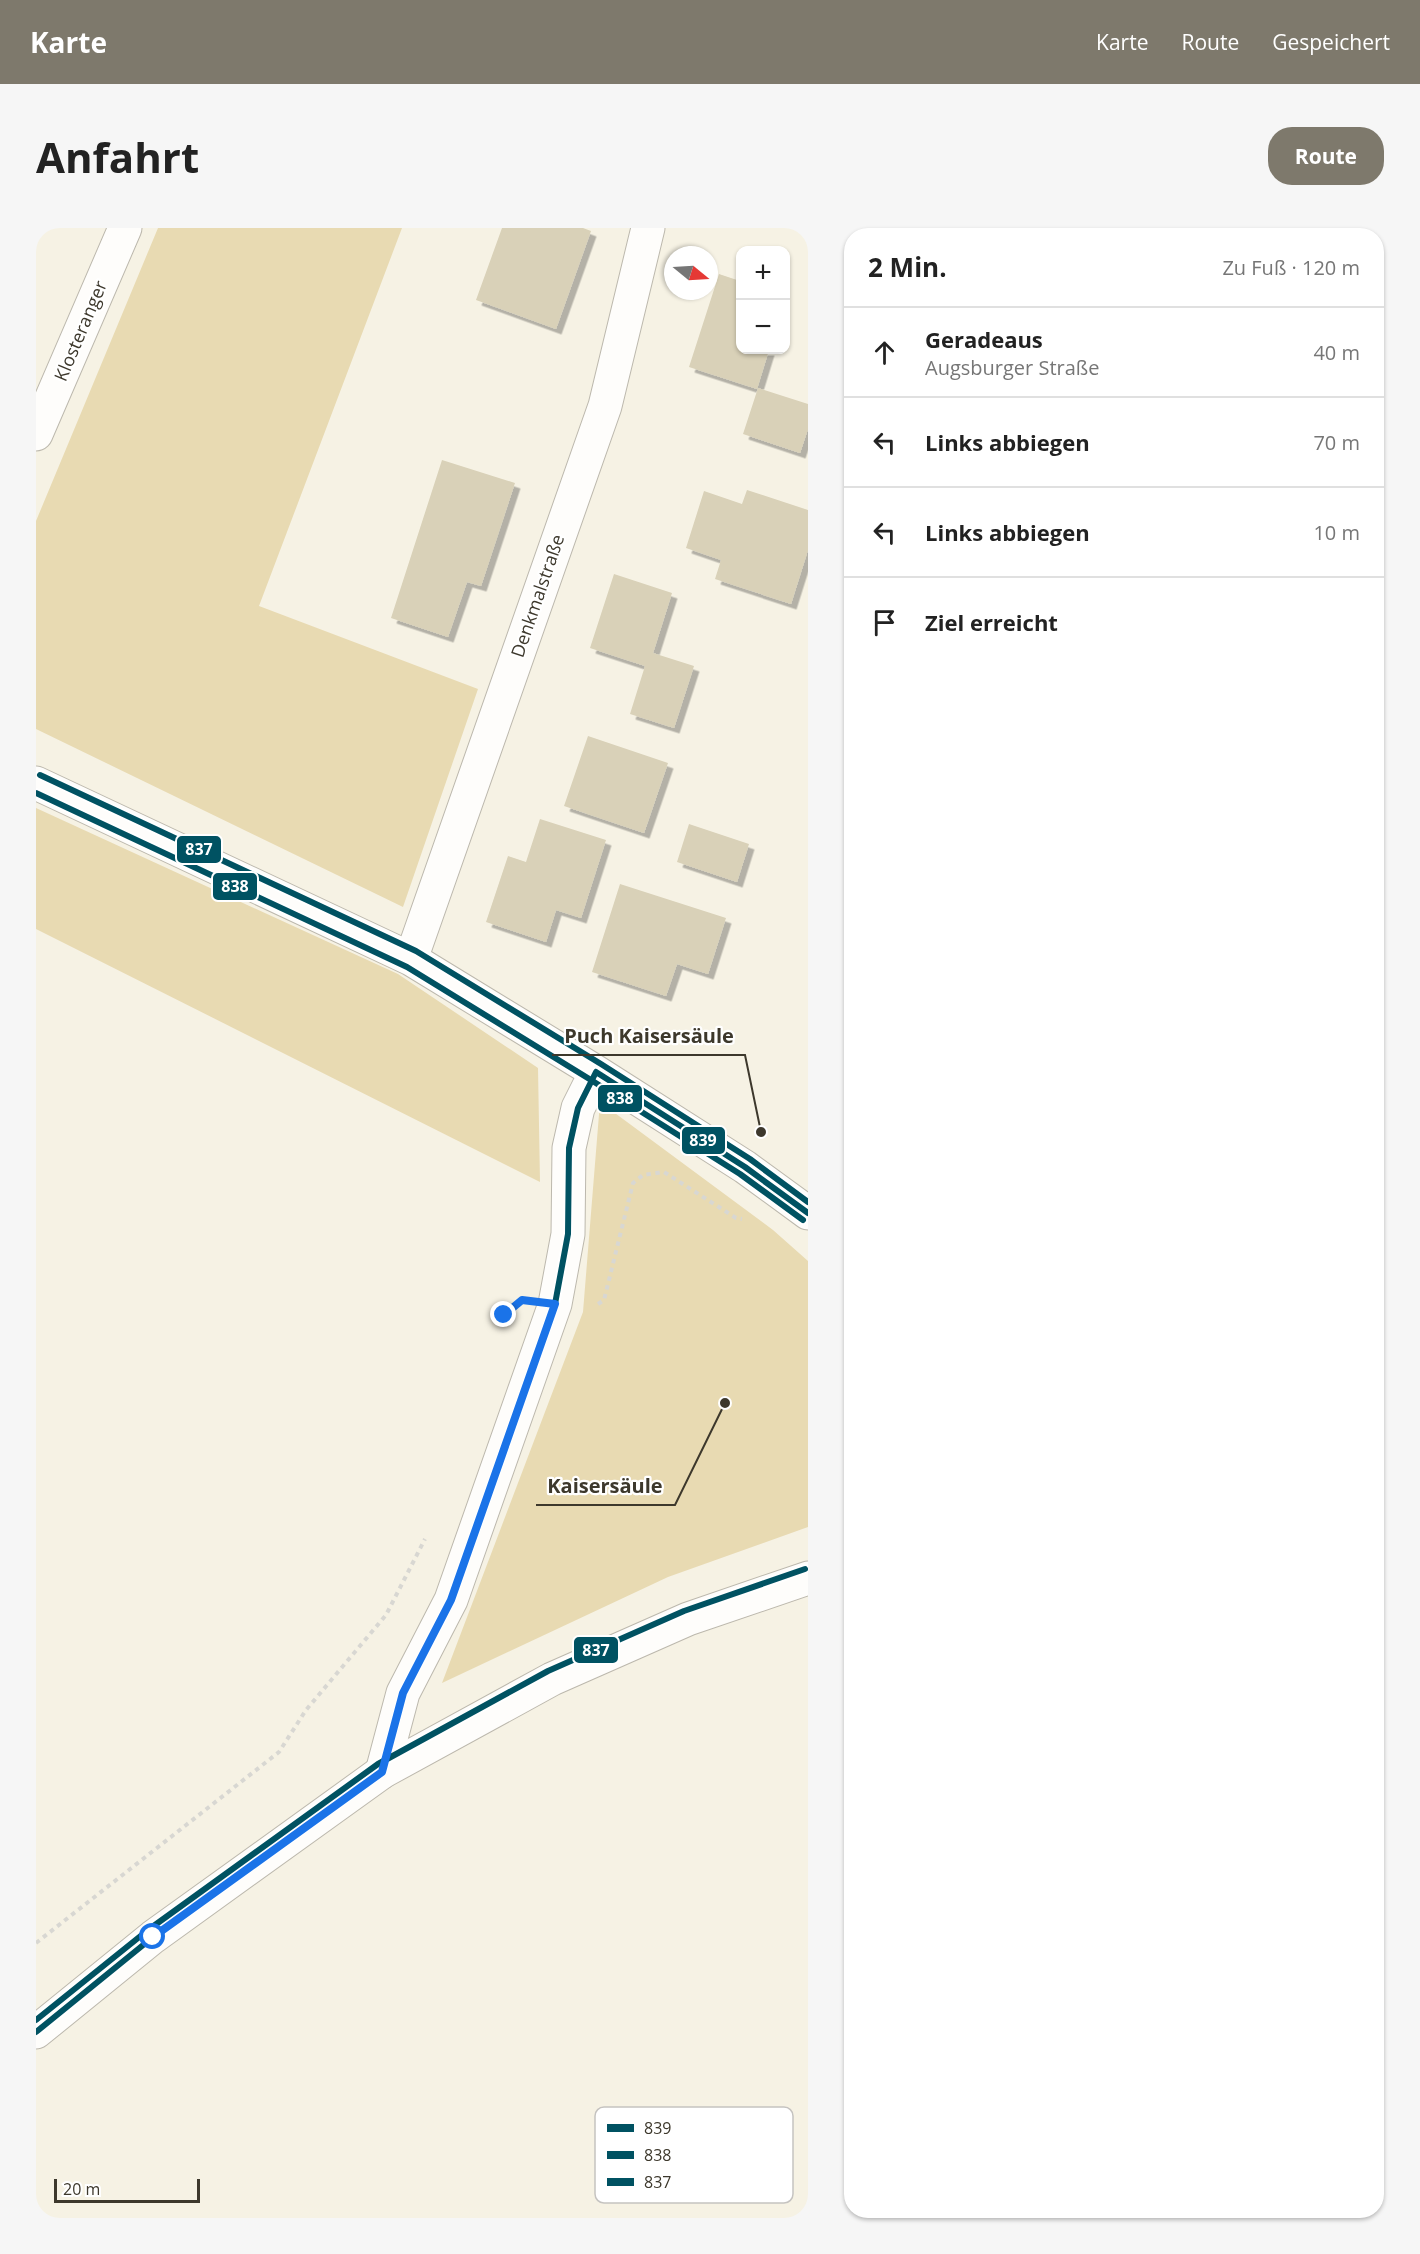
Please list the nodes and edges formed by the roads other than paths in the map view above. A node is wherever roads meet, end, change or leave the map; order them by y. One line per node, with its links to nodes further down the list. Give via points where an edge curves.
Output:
1 (125, 228): 3 (street, Klosteranger)
2 (648, 228): 5 (street, Denkmalstraße, via 605,406)
3 (36, 434)
4 (36, 783): 5 (street)
5 (411, 958): 6 (street)
6 (596, 1072): 7 (street); 9 (street, via 578,1108 569,1148 568,1234 555,1304 451,1600 403,1693)
7 (797, 1204)
8 (808, 1578): 9 (street, via 688,1619 552,1679)
9 (382, 1772): 10 (street, via 153,1937)
10 (36, 2032)

